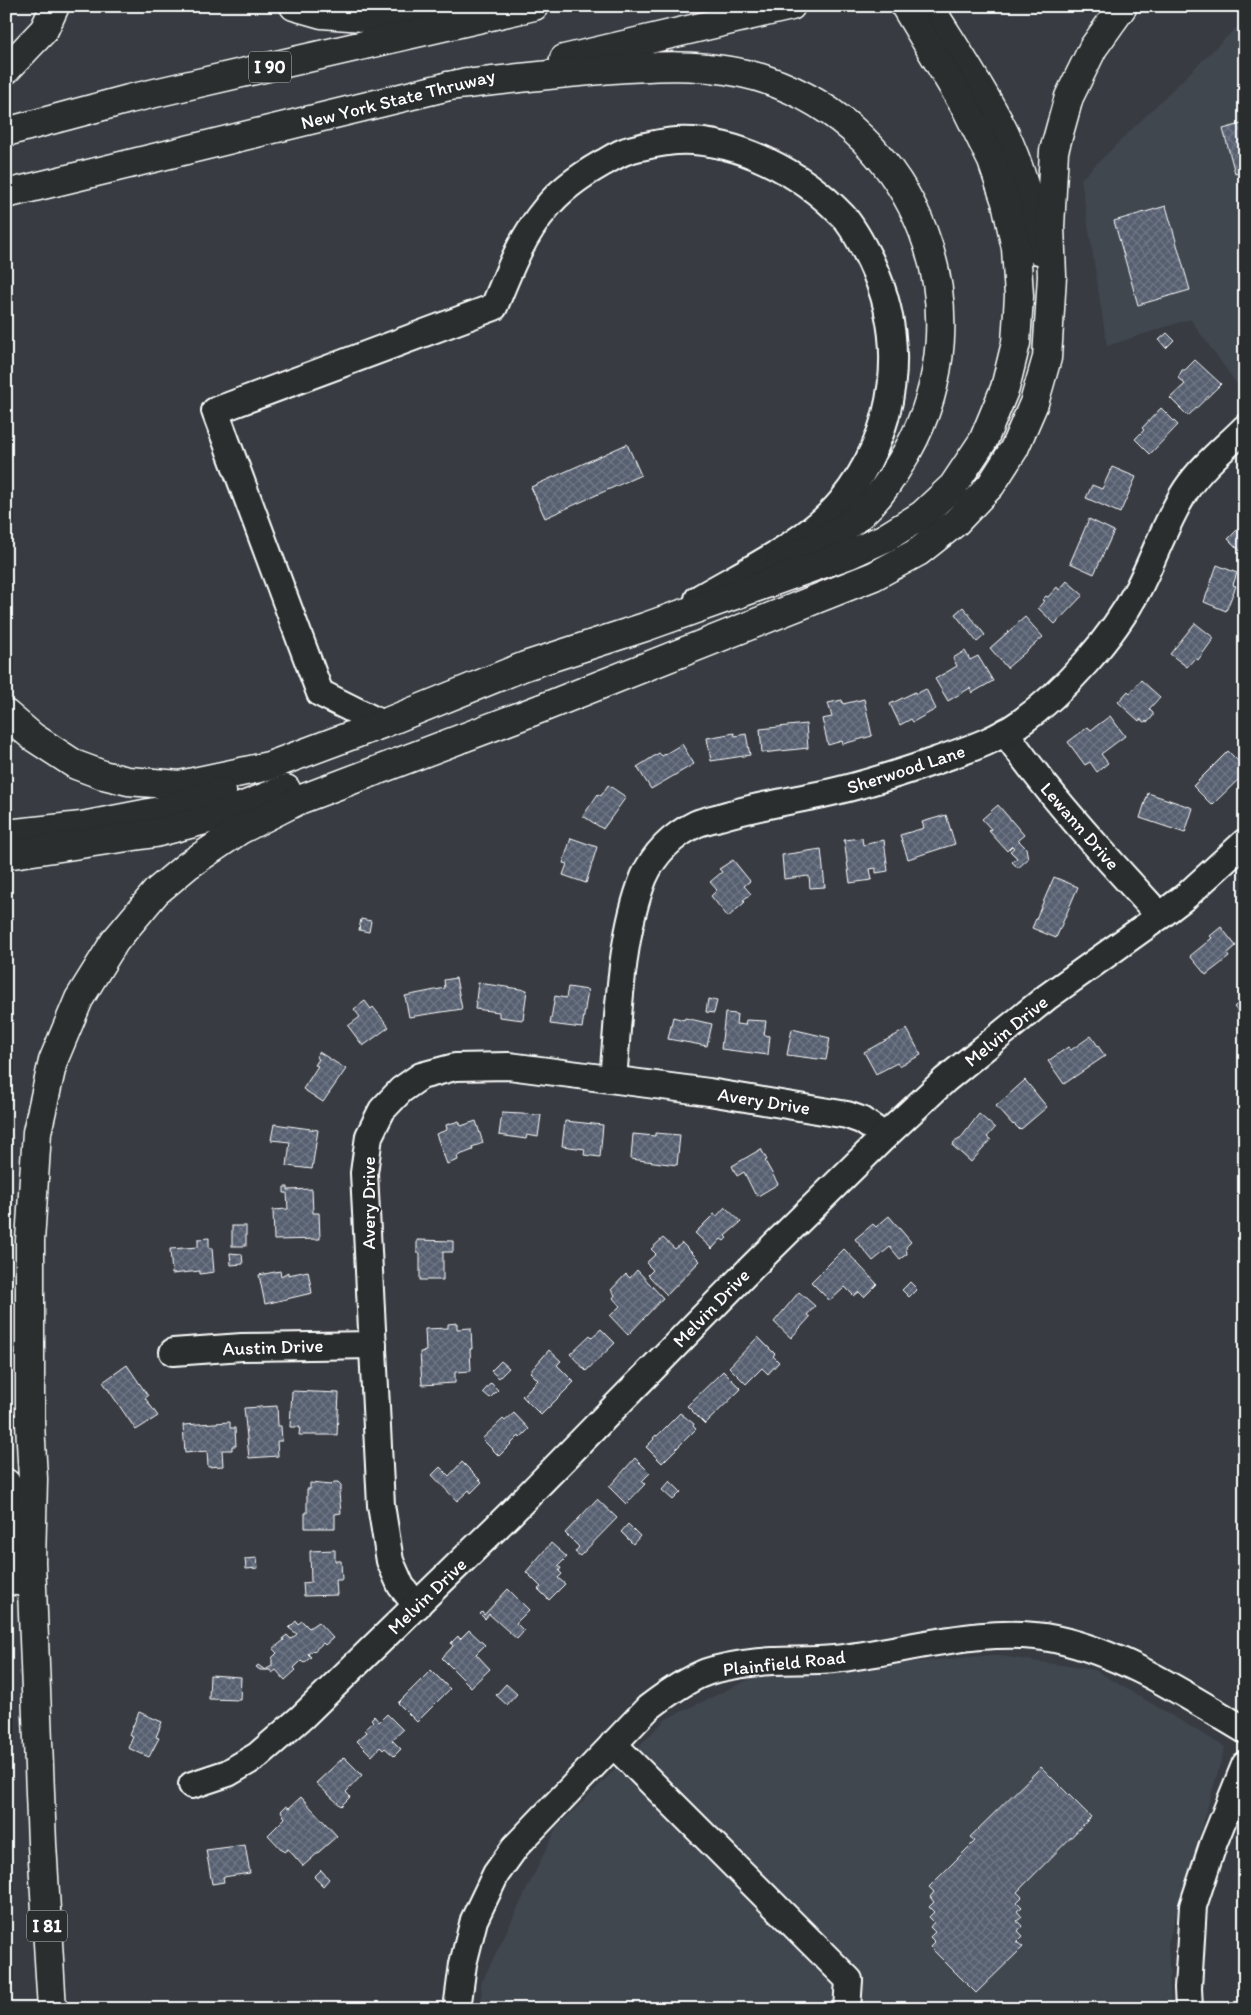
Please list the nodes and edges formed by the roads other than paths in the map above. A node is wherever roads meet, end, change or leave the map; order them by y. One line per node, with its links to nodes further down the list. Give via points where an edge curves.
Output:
1 (55, 6): 10 (highway, via 44,30)
2 (294, 6): 3 (highway, via 322,14 377,18)
3 (481, 6)
4 (534, 6): 12 (highway, I 90, via 129,99)
5 (791, 6): 11 (highway, New York State Thruway)
6 (905, 6): 9 (highway)
7 (930, 6): 9 (highway)
8 (1123, 6): 14 (highway, via 1093,48 1069,97 1054,151)
9 (938, 40): 14 (highway, via 991,108 1019,169 1035,228); 17 (highway, via 992,161 1006,202 1016,248 1019,296 1016,342 1006,388 983,441 953,486 922,515 885,538 850,554)
10 (6, 70)
11 (448, 86): 13 (highway, New York State Thruway); 16 (highway, via 649,66 725,69 805,96 845,122 883,159 914,207 933,256 939,296 934,387 918,432 888,484 856,518 821,544)
12 (6, 132)
13 (6, 194)
14 (1049, 316): 21 (highway, via 1047,358 1034,403 1014,449 991,485 956,522 918,552 874,576)
15 (1245, 428): 20 (street, Sherwood Lane, via 1204,467 1187,490 1162,533 1138,589 1113,630 1066,683)
16 (698, 599): 17 (highway); 19 (street, via 775,554 840,504 865,468 882,431 891,393 894,359 890,318 881,284 865,250 844,218 818,193 755,156 717,144 676,141 625,151 578,177 547,207 520,244 494,307 215,411 320,693)
17 (645, 627): 19 (highway, via 526,666)
18 (6, 714): 19 (highway, via 33,737 76,765 128,781 180,785 269,766)
19 (382, 724): 22 (highway, via 240,786 165,810 82,826)
20 (1005, 732): 25 (street, Lewann Drive, via 1067,812); 26 (street, Sherwood Lane, via 986,744 889,778 745,809 697,824 670,841 644,876 629,929)
21 (397, 763): 24 (highway, via 312,779 213,818 155,833); 36 (highway, via 299,800 240,830 187,866 156,892 115,941 79,999 53,1061 37,1132 30,1241 31,1562)
22 (6, 834)
23 (1245, 842): 25 (street, Melvin Drive)
24 (6, 854)
25 (1160, 916): 27 (street, Melvin Drive, via 1047,997 945,1080)
26 (613, 1079): 27 (street, Avery Drive, via 848,1115); 28 (street, Avery Drive, via 509,1066 455,1067 421,1076 401,1090 382,1110 369,1136 364,1173)
27 (885, 1136): 31 (street, Melvin Drive)
28 (373, 1345): 29 (street, Austin Drive, via 242,1347); 31 (street, Avery Drive, via 381,1505 390,1561 401,1586)
29 (174, 1352)
30 (6, 1483): 36 (highway, I 81)
31 (417, 1606): 35 (street, Melvin Drive, via 257,1756 228,1773)
32 (1245, 1730): 33 (street, Plainfield Road, via 1142,1670 1095,1650 1054,1638 1009,1634 947,1640 834,1659 771,1661 712,1670 670,1691 648,1708)
33 (613, 1744): 38 (street, Plainfield Road, via 516,1846 496,1874 474,1920 463,1964); 39 (street, via 849,1980)
34 (1245, 1765): 40 (street, via 1193,1906)
35 (192, 1785)
36 (42, 1844): 37 (highway, I 81)
37 (52, 2009)
38 (457, 2009)
39 (847, 2009)
40 (1189, 2009)

